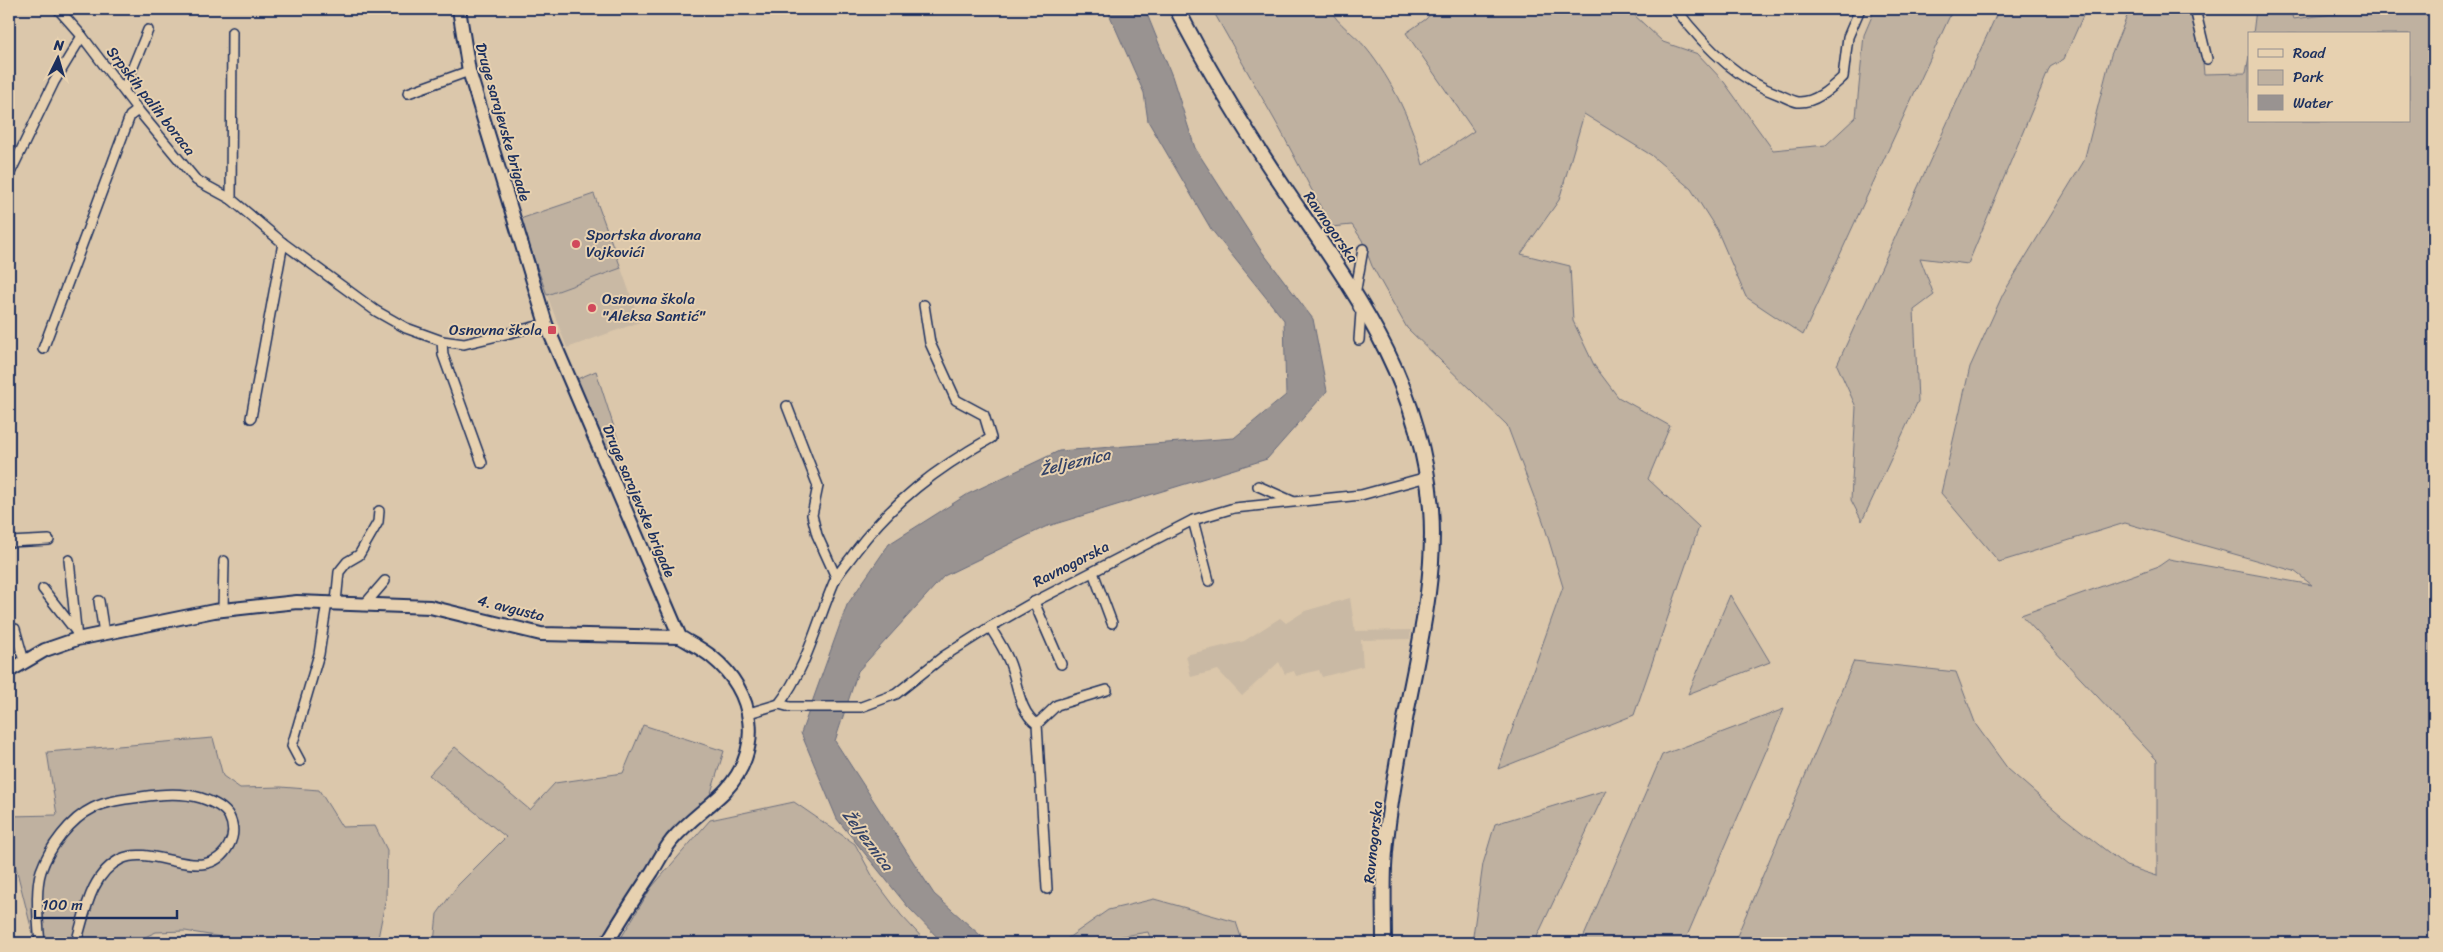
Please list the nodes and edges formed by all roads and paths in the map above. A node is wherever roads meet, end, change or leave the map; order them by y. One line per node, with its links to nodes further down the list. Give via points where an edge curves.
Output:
1 (58, 9): 9 (street, Srpskih palih boraca)
2 (459, 9): 11 (main road, Druge sarajevske brigade)
3 (1177, 9): 19 (main road, Ravnogorska, via 1237,116)
4 (1676, 9): 5 (street, via 1694,33 1728,65 1762,89 1798,102 1824,95 1844,77 1848,37)
5 (1860, 9)
6 (2195, 9): 10 (street)
7 (148, 30): 12 (street)
8 (232, 32): 16 (street)
9 (82, 36): 12 (street, Srpskih palih boraca); 15 (street, via 41,107)
10 (2207, 59)
11 (469, 71): 13 (street); 21 (main road, Druge sarajevske brigade)
12 (124, 89): 14 (street, Srpskih palih boraca)
13 (408, 93)
14 (138, 110): 16 (street, Srpskih palih boraca, via 196,180); 24 (street, via 130,116)
15 (9, 175)
16 (231, 199): 17 (street, Srpskih palih boraca)
17 (282, 243): 23 (street, Srpskih palih boraca, via 376,311 406,328); 26 (street)
18 (1363, 249): 19 (street)
19 (1356, 292): 22 (street, via 1354,299 1361,312); 28 (main road, Ravnogorska, via 1405,388 1416,422)
20 (924, 305): 38 (street, via 930,343 956,400 984,415 991,438 917,485 874,526)
21 (546, 324): 23 (street, Srpskih palih boraca, via 464,344); 52 (main road, Druge sarajevske brigade)
22 (1359, 340)
23 (442, 341): 27 (street, via 443,355)
24 (42, 349)
25 (787, 406): 38 (street, via 818,486 812,515 817,535)
26 (251, 418)
27 (482, 463)
28 (1426, 477): 30 (street, Ravnogorska, via 1361,495); 67 (main road, Ravnogorska, via 1431,508 1430,574 1400,743 1384,866)
29 (1258, 486): 30 (street)
30 (1294, 502): 32 (street, Ravnogorska, via 1234,508)
31 (379, 511): 43 (street, via 378,522 359,555 339,572)
32 (1192, 520): 37 (street, Ravnogorska); 40 (street)
33 (49, 540): 34 (street)
34 (9, 542)
35 (69, 560): 51 (street)
36 (224, 562): 46 (street)
37 (1093, 572): 44 (street, Ravnogorska); 47 (street)
38 (836, 577): 59 (street, via 806,655 790,690)
39 (385, 581): 45 (street)
40 (1209, 582)
41 (42, 589): 51 (street)
42 (99, 601): 50 (street)
43 (331, 602): 45 (main road, 4. avgusta); 46 (main road, 4. avgusta, via 256,605); 53 (street)
44 (1034, 602): 48 (street, Ravnogorska); 55 (street)
45 (366, 603): 52 (main road, 4. avgusta, via 430,607 541,634)
46 (223, 610): 50 (main road, 4. avgusta)
47 (1112, 623)
48 (990, 627): 59 (street, Ravnogorska, via 944,656 896,694 860,707 790,707); 61 (street, via 1010,662 1024,709)
49 (9, 629): 54 (street, via 15,629)
50 (104, 633): 51 (main road, 4. avgusta)
51 (76, 635): 54 (main road, 4. avgusta)
52 (680, 636): 60 (main road, via 712,657 728,673)
53 (319, 654): 56 (street); 62 (street, via 292,746)
54 (24, 662): 57 (main road, 4. avgusta)
55 (1061, 664)
56 (307, 669)
57 (9, 670)
58 (1107, 690): 61 (street, via 1058,705)
59 (779, 704): 60 (street)
60 (749, 712): 66 (main road, via 750,747 741,768 726,790 671,841)
61 (1037, 724): 63 (street)
62 (300, 761)
63 (1047, 889)
64 (40, 943): 65 (street, via 40,873 63,834 74,821 93,808 121,799 175,794 211,802 229,815 234,828 233,839 214,861 192,864 137,854 120,859 108,869 99,878 89,898)
65 (76, 943)
66 (606, 943)
67 (1384, 943)

